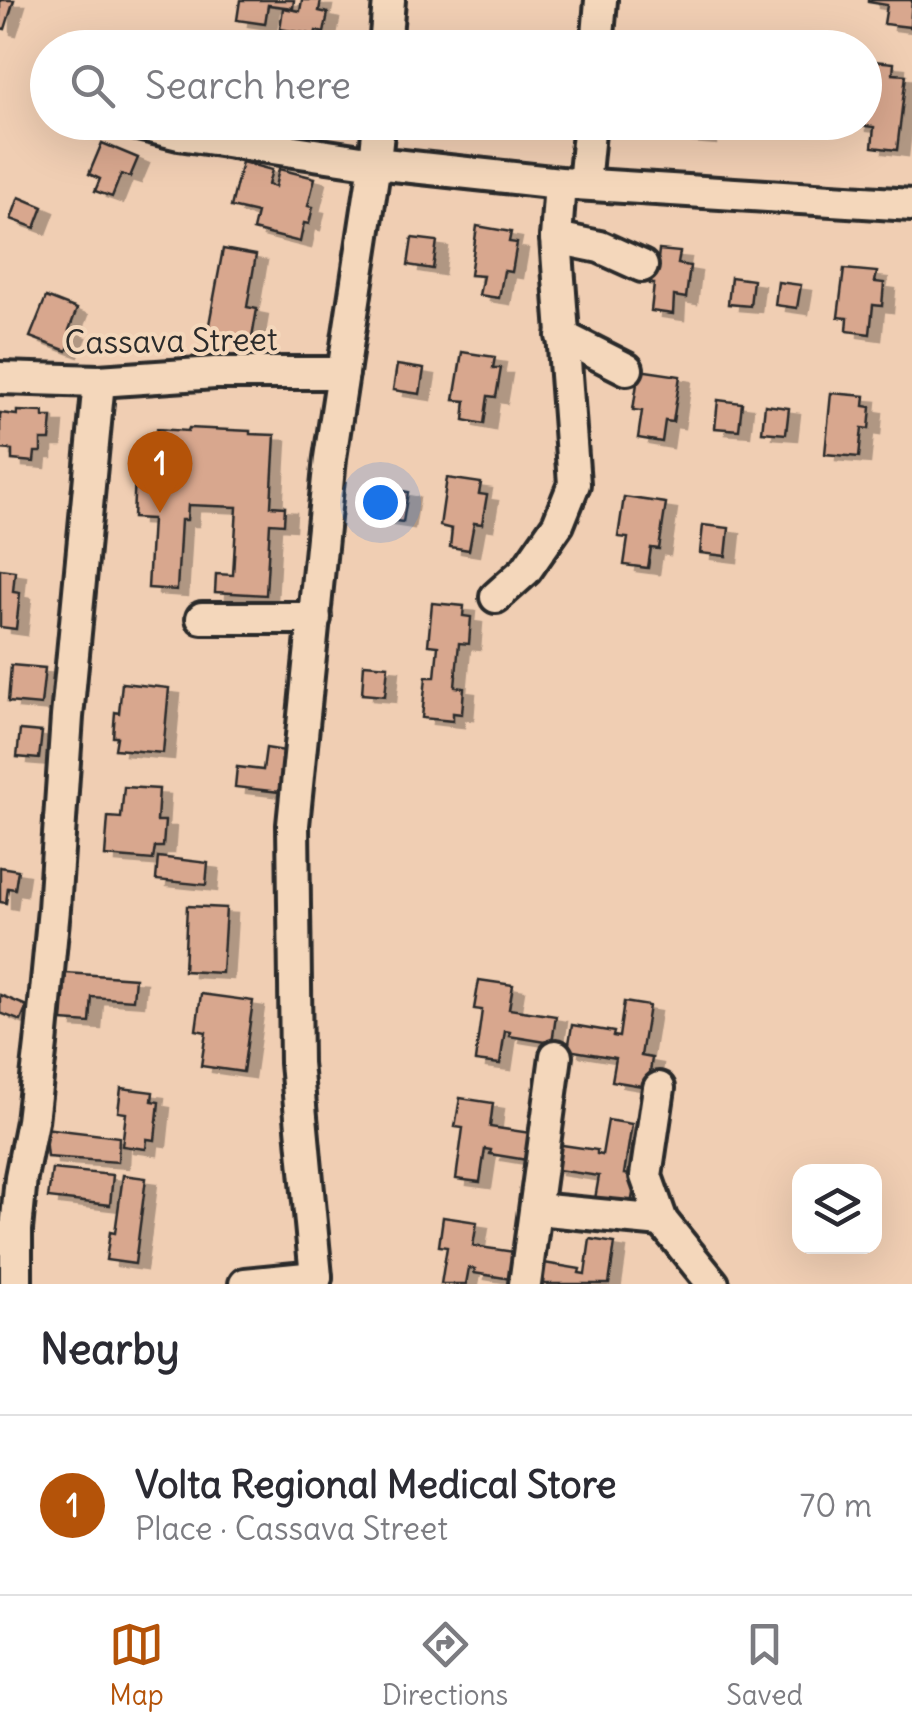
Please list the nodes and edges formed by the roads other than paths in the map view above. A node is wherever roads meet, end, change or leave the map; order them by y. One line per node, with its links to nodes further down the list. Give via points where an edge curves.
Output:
1 (389, 0): 3 (street)
2 (601, 0): 4 (street)
3 (386, 30)
4 (598, 30)
5 (218, 140): 8 (street)
6 (378, 140): 8 (street)
7 (585, 140): 9 (street)
8 (376, 164): 9 (street); 15 (street)
9 (572, 184): 10 (street); 11 (street)
10 (912, 205)
11 (556, 238): 12 (street, via 600,247); 13 (street)
12 (642, 266)
13 (562, 336): 14 (street); 18 (street, via 574,484 558,524 526,570)
14 (627, 369)
15 (343, 373): 17 (street, Cassava Street); 20 (street)
16 (0, 378): 17 (street, Cassava Street)
17 (99, 380): 26 (street, via 42,1025 17,1212)
18 (496, 598)
19 (202, 618): 20 (street)
20 (315, 618): 25 (street, via 293,825 296,1063)
21 (556, 1056): 23 (street)
22 (659, 1088): 24 (street, via 646,1176)
23 (536, 1209): 24 (street); 28 (street)
24 (662, 1221): 29 (street)
25 (315, 1280): 27 (street)
26 (16, 1284)
27 (244, 1284)
28 (525, 1284)
29 (714, 1284)

